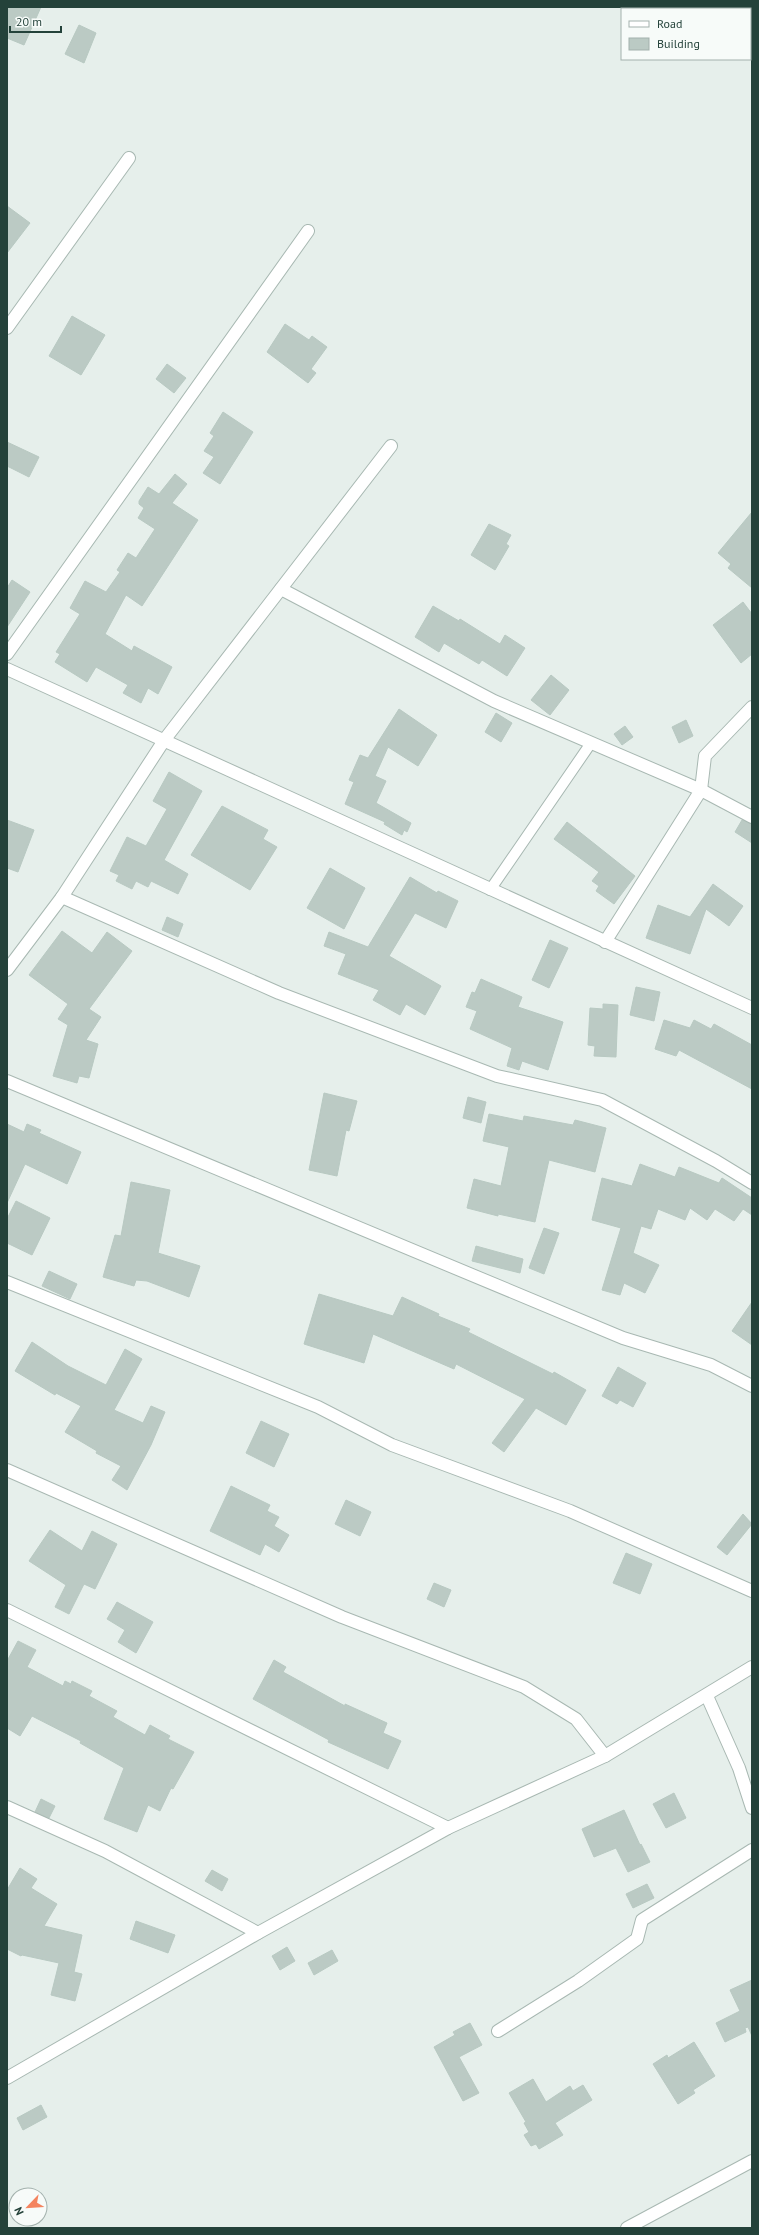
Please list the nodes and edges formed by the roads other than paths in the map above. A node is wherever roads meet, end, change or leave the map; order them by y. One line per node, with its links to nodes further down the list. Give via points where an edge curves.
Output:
1 (129, 158): 3 (street)
2 (308, 231): 6 (street)
3 (7, 328)
4 (391, 446): 5 (street)
5 (281, 589): 9 (street); 10 (street, via 494,701)
6 (7, 654)
7 (7, 669): 9 (street)
8 (752, 707): 11 (street, via 705,756)
9 (165, 739): 13 (street); 14 (street)
10 (591, 743): 11 (street); 13 (lane)
11 (701, 790): 12 (street); 15 (street)
12 (752, 817)
13 (490, 890): 15 (street)
14 (62, 897): 16 (street); 19 (street, via 279,993 489,1074 602,1100)
15 (605, 942): 17 (street)
16 (7, 970)
17 (752, 1008)
18 (7, 1081): 21 (street, via 623,1338 711,1365)
19 (752, 1183)
20 (7, 1282): 23 (street, via 318,1406 392,1445 570,1511)
21 (752, 1386)
22 (7, 1470): 27 (street, via 342,1617 524,1687 576,1719)
23 (752, 1591)
24 (7, 1610): 30 (street)
25 (752, 1667): 26 (street)
26 (707, 1696): 27 (street); 29 (street, via 739,1768)
27 (605, 1756): 30 (street)
28 (7, 1808): 32 (street, via 105,1852)
29 (752, 1808)
30 (448, 1828): 32 (street)
31 (752, 1850): 33 (street, via 642,1920 637,1939 578,1981)
32 (258, 1933): 34 (street)
33 (498, 2031)
34 (7, 2078)
35 (752, 2161): 36 (street)
36 (627, 2228)

